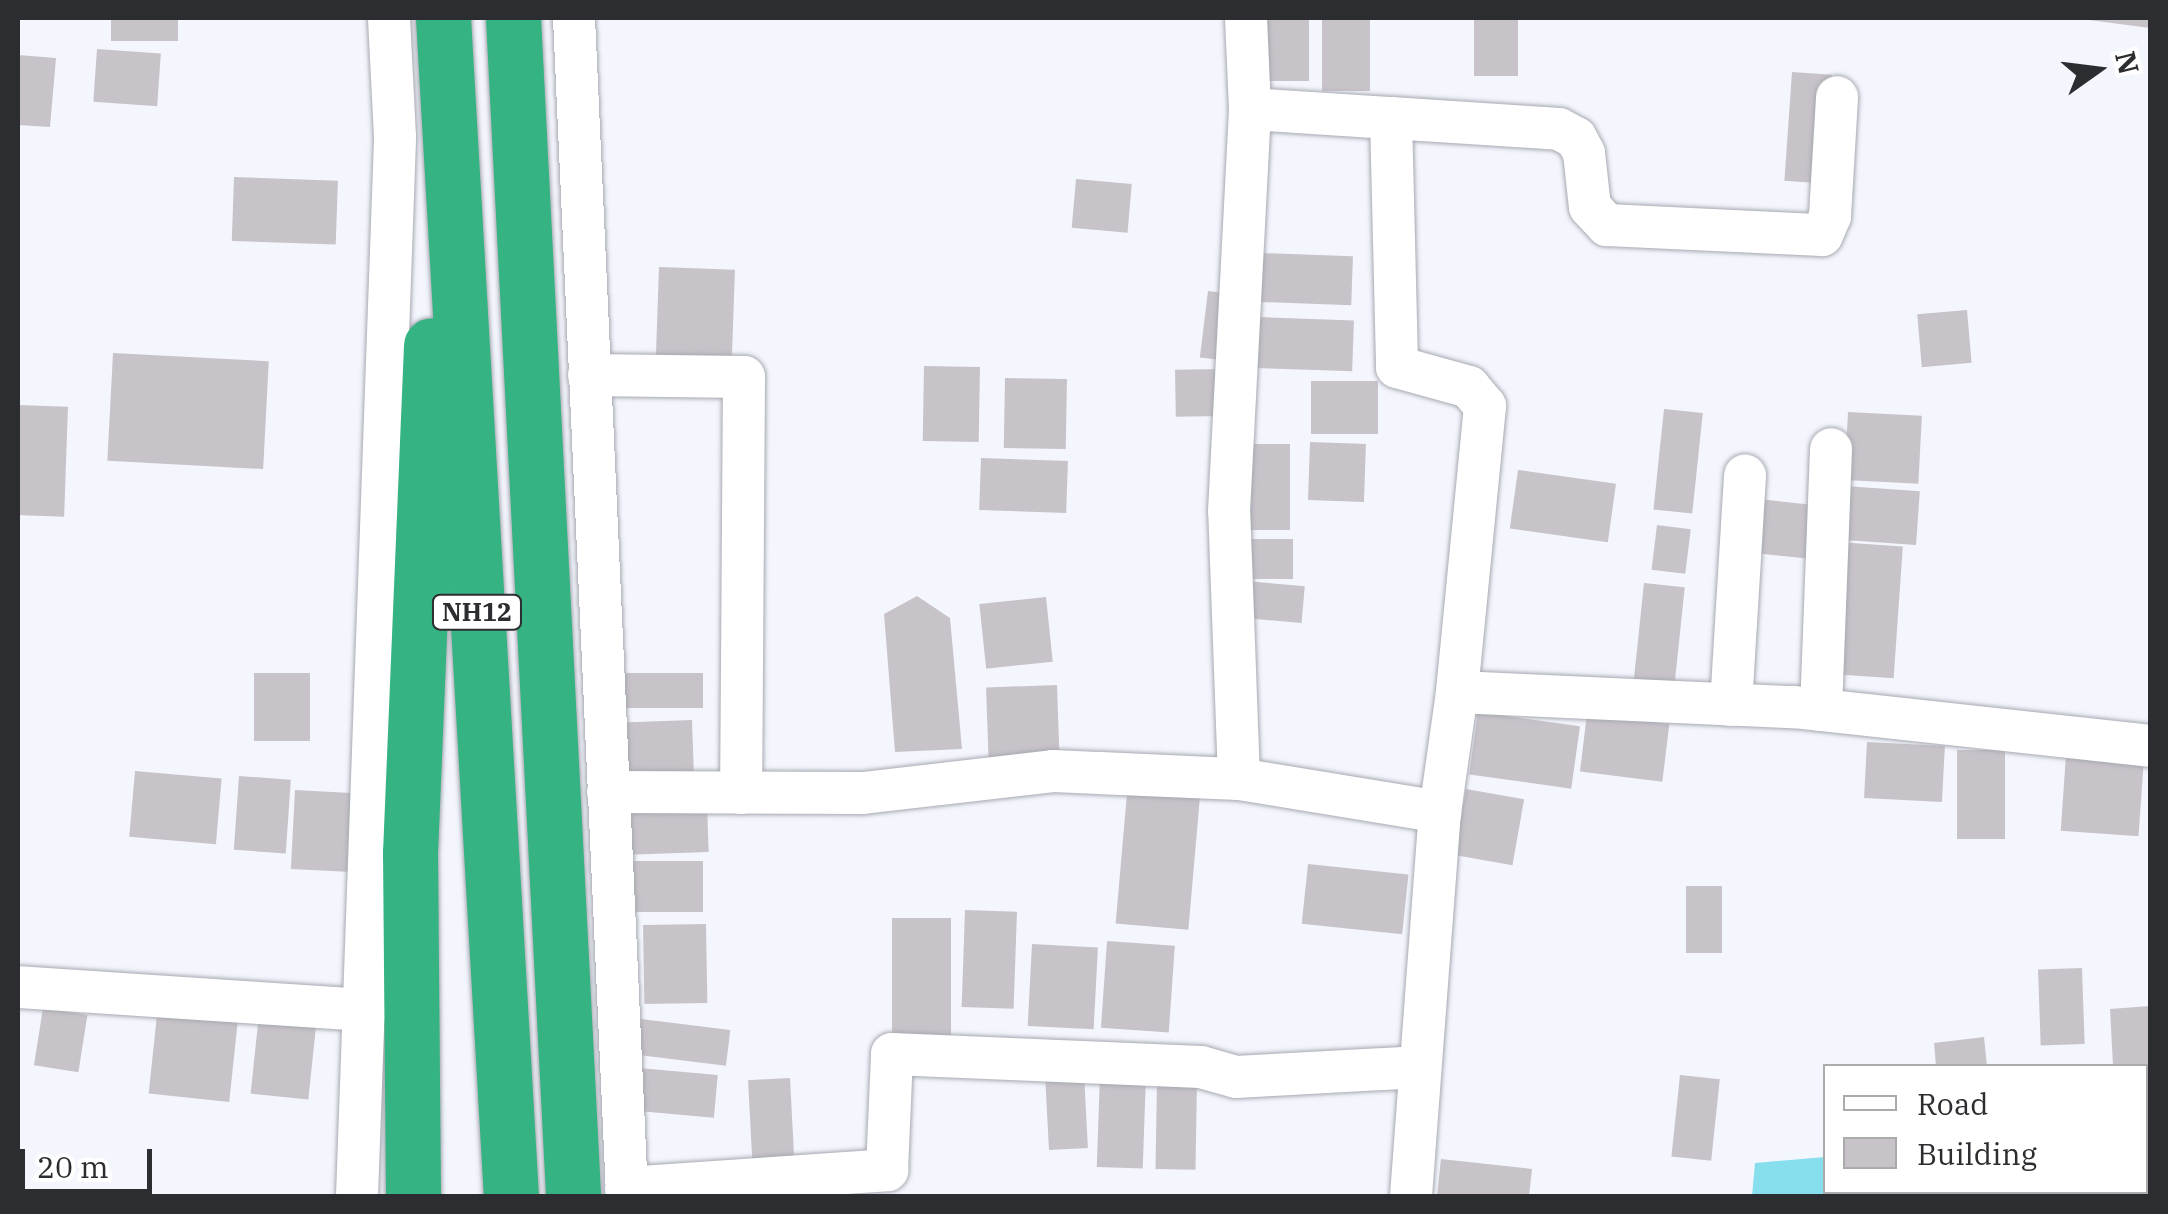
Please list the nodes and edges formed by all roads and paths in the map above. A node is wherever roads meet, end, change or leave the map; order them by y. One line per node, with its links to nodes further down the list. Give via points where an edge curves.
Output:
1 (389, 18): 21 (street, via 395,137)
2 (513, 18): 24 (highway, NH12, via 567,1131)
3 (574, 18): 9 (street)
4 (1246, 18): 7 (street)
5 (443, 23): 23 (highway, via 410,853); 26 (highway, NH12)
6 (1836, 98): 8 (street, via 1830,216 1822,234 1607,225 1590,207 1584,153 1576,138 1559,129)
7 (1250, 109): 8 (street); 16 (street, via 1229,511)
8 (1391, 118): 12 (street, via 1397,366 1469,387 1485,406)
9 (589, 375): 17 (street); 18 (street, via 744,378)
10 (1831, 449): 14 (street)
11 (1745, 474): 13 (street)
12 (1457, 692): 13 (street); 19 (street)
13 (1730, 705): 14 (street)
14 (1821, 710): 15 (street)
15 (2150, 746)
16 (1240, 778): 18 (street, via 1053,771 863,793); 19 (street)
17 (608, 792): 18 (street); 24 (street)
18 (741, 792)
19 (1440, 812): 22 (street)
20 (18, 987): 21 (street)
21 (366, 1010): 25 (street)
22 (1420, 1067): 24 (street, via 1236,1077 1201,1068 892,1054 886,1170); 27 (street)
23 (415, 1186)
24 (601, 1194)
25 (357, 1196)
26 (512, 1196)
27 (1410, 1196)

